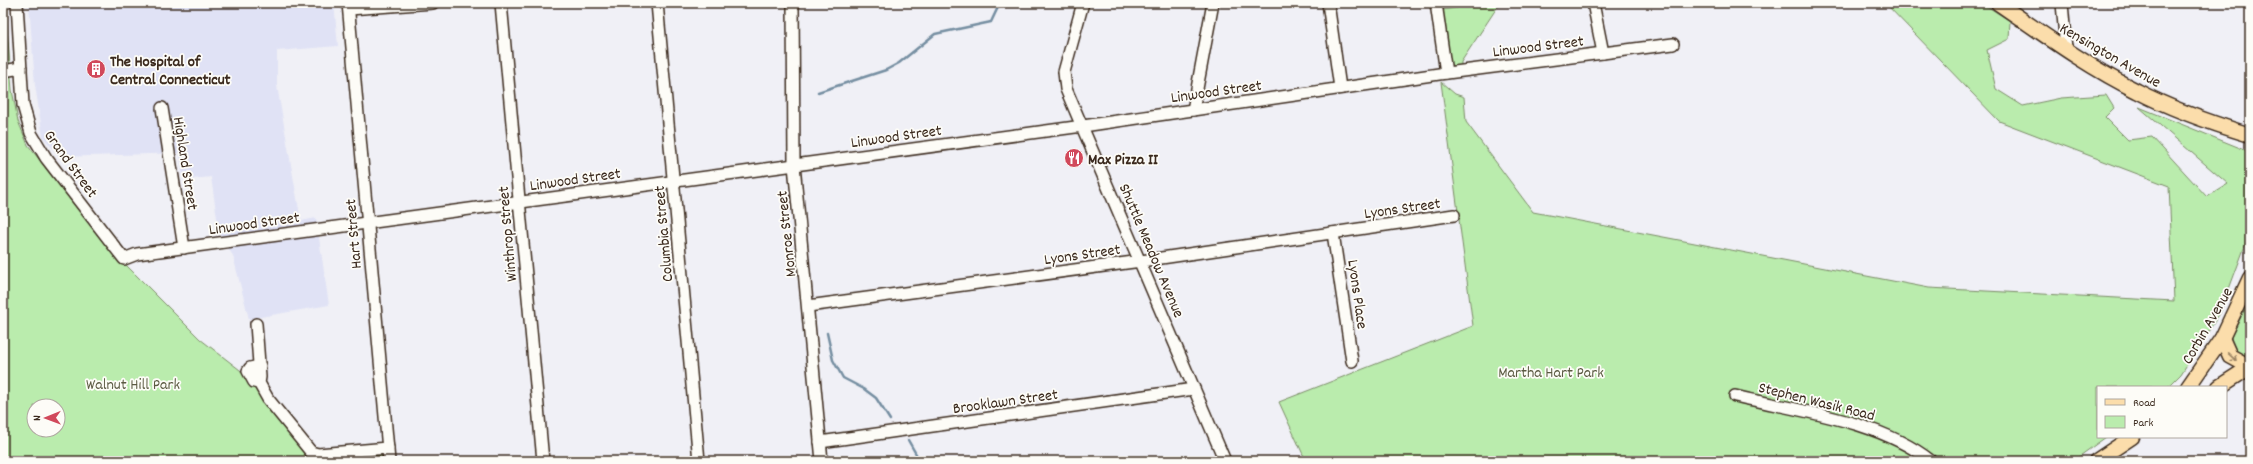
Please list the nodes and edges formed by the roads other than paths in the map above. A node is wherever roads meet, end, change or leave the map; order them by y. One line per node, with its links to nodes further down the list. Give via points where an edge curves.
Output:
1 (17, 3): 17 (street, Grand Street)
2 (433, 3): 13 (street)
3 (501, 3): 27 (street, Winthrop Street)
4 (657, 3): 26 (street, Columbia Street)
5 (793, 3): 25 (street, Monroe Street)
6 (1083, 3): 23 (street, Shuttle Meadow Avenue, via 1064,72 1066,89)
7 (1213, 3): 22 (street)
8 (1328, 3): 20 (street)
9 (1436, 3): 19 (street)
10 (1593, 3): 16 (street)
11 (1998, 3): 15 (main road, Kensington Avenue)
12 (2062, 3): 15 (street)
13 (348, 6): 29 (street, Hart Street)
14 (1673, 44): 16 (street, Linwood Street)
15 (2066, 50): 24 (main road, Kensington Avenue, via 2136,91 2190,115)
16 (1603, 53): 19 (street, Linwood Street)
17 (21, 68): 18 (street); 32 (street, Grand Street, via 25,112 36,143)
18 (3, 71)
19 (1446, 73): 20 (street, Linwood Street)
20 (1340, 88): 22 (street, Linwood Street)
21 (162, 108): 31 (street, Highland Street)
22 (1193, 110): 23 (street, Linwood Street)
23 (1081, 126): 25 (street, Linwood Street); 33 (street, Shuttle Meadow Avenue)
24 (2250, 135)
25 (794, 165): 26 (street, Linwood Street); 35 (street, Monroe Street)
26 (673, 181): 27 (street, Linwood Street); 49 (street, Columbia Street)
27 (519, 202): 29 (street, Linwood Street); 48 (street, Winthrop Street)
28 (1454, 215): 30 (street, Lyons Street)
29 (367, 223): 31 (street, Linwood Street); 46 (street, Hart Street)
30 (1334, 233): 33 (street, Lyons Street); 38 (street, Lyons Place)
31 (184, 248): 32 (street, Linwood Street, via 135,254)
32 (124, 259)
33 (1141, 261): 35 (street, Lyons Street); 42 (street, Shuttle Meadow Avenue)
34 (2250, 278): 37 (main road, Corbin Avenue)
35 (808, 306): 45 (street, Monroe Street)
36 (256, 324): 46 (street, via 259,383 268,399 313,453)
37 (2222, 338): 39 (main road, one-way to 39, via 2230,356); 40 (main road, Corbin Avenue)
38 (1352, 361)
39 (2250, 367): 41 (main road)
40 (2189, 386)
41 (2220, 386)
42 (1194, 389): 45 (street, Brooklawn Street); 51 (street, Shuttle Meadow Avenue)
43 (1735, 396): 52 (street, Stephen Wasik Road, via 1873,428 1920,452)
44 (2130, 438): 53 (main road)
45 (820, 442): 50 (street, Monroe Street)
46 (388, 448): 47 (street, Hart Street)
47 (389, 461)
48 (544, 461)
49 (699, 461)
50 (822, 461)
51 (1225, 461)
52 (1931, 461)
53 (2096, 461)

